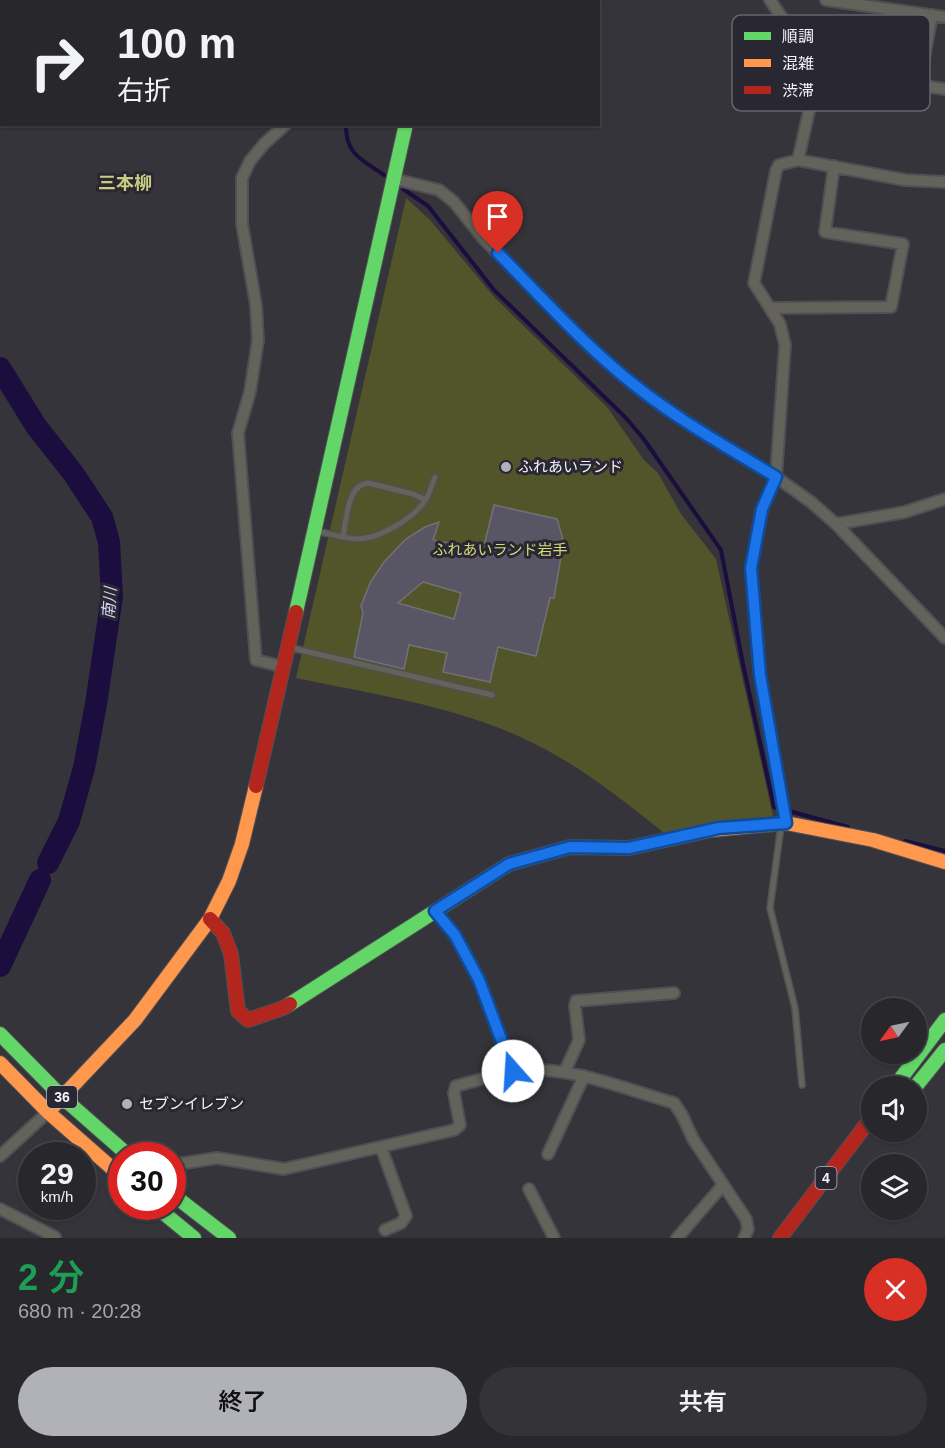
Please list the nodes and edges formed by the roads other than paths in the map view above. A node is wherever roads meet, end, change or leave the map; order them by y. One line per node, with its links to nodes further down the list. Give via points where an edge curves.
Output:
1 (770, 0): 3 (street)
2 (826, 0): 4 (street)
3 (780, 15)
4 (932, 15): 5 (street); 6 (street)
5 (945, 17)
6 (930, 26)
7 (930, 87): 8 (street)
8 (945, 89)
9 (809, 111): 12 (street)
10 (284, 126): 26 (street, via 250,161 242,178 242,224 258,340 250,392 238,433 256,660)
11 (406, 126): 14 (main road)
12 (798, 160): 13 (street); 16 (street, via 779,165 776,171 754,283)
13 (834, 166): 15 (street, via 905,180); 16 (street, via 825,232 903,244 891,307)
14 (394, 179): 18 (street, via 439,190 595,352 686,422); 22 (main road)
15 (945, 182)
16 (770, 308): 18 (street, via 780,324 785,345)
17 (435, 477): 20 (lane)
18 (776, 477): 21 (street); 28 (street, via 762,509 751,568 760,675)
19 (945, 499): 21 (street, via 905,512)
20 (426, 500): 23 (lane, via 407,518 376,536); 23 (lane, via 361,483 353,492)
21 (836, 524): 24 (street)
22 (315, 531): 23 (lane); 25 (main road)
23 (343, 536)
24 (945, 638)
25 (289, 647): 26 (main road); 27 (lane)
26 (284, 667): 31 (main road, via 242,844)
27 (492, 695)
28 (784, 822): 29 (main road, via 873,840); 30 (main road, via 719,828 629,848 570,847 509,864); 42 (lane, via 770,908 795,1008)
29 (945, 862)
30 (435, 911): 31 (main road, via 283,1008 248,1020 238,1011 231,954 223,933); 37 (street, via 455,935 479,980)
31 (210, 919): 43 (main road, via 135,1020)
32 (674, 993): 38 (street, via 576,1001 579,1040)
33 (945, 1020): 40 (main road)
34 (0, 1034): 43 (main road, 36)
35 (945, 1050): 41 (main road)
36 (0, 1063): 44 (main road, 36)
37 (513, 1071): 38 (street); 47 (street, via 456,1086 458,1128)
38 (565, 1071): 39 (street)
39 (584, 1076): 48 (street); 53 (street, via 674,1103)
40 (903, 1076)
41 (924, 1076)
42 (802, 1085)
43 (62, 1097): 44 (main road); 46 (main road, 36)
44 (48, 1112): 49 (street); 52 (main road, 36)
45 (861, 1131): 65 (main road, 4)
46 (113, 1142)
47 (381, 1147): 51 (street, via 284,1169 217,1158); 58 (street, via 406,1216 401,1223)
48 (548, 1154)
49 (0, 1156)
50 (858, 1158): 66 (main road, 4)
51 (186, 1163)
52 (108, 1165)
53 (723, 1185): 63 (street); 64 (street, via 746,1219 748,1229)
54 (530, 1189): 62 (street)
55 (186, 1205): 61 (main road)
56 (0, 1209): 59 (street)
57 (172, 1220): 60 (main road)
58 (385, 1230)
59 (55, 1237)
60 (195, 1238)
61 (229, 1238)
62 (554, 1238)
63 (677, 1238)
64 (744, 1238)
65 (780, 1238)
66 (794, 1238)

